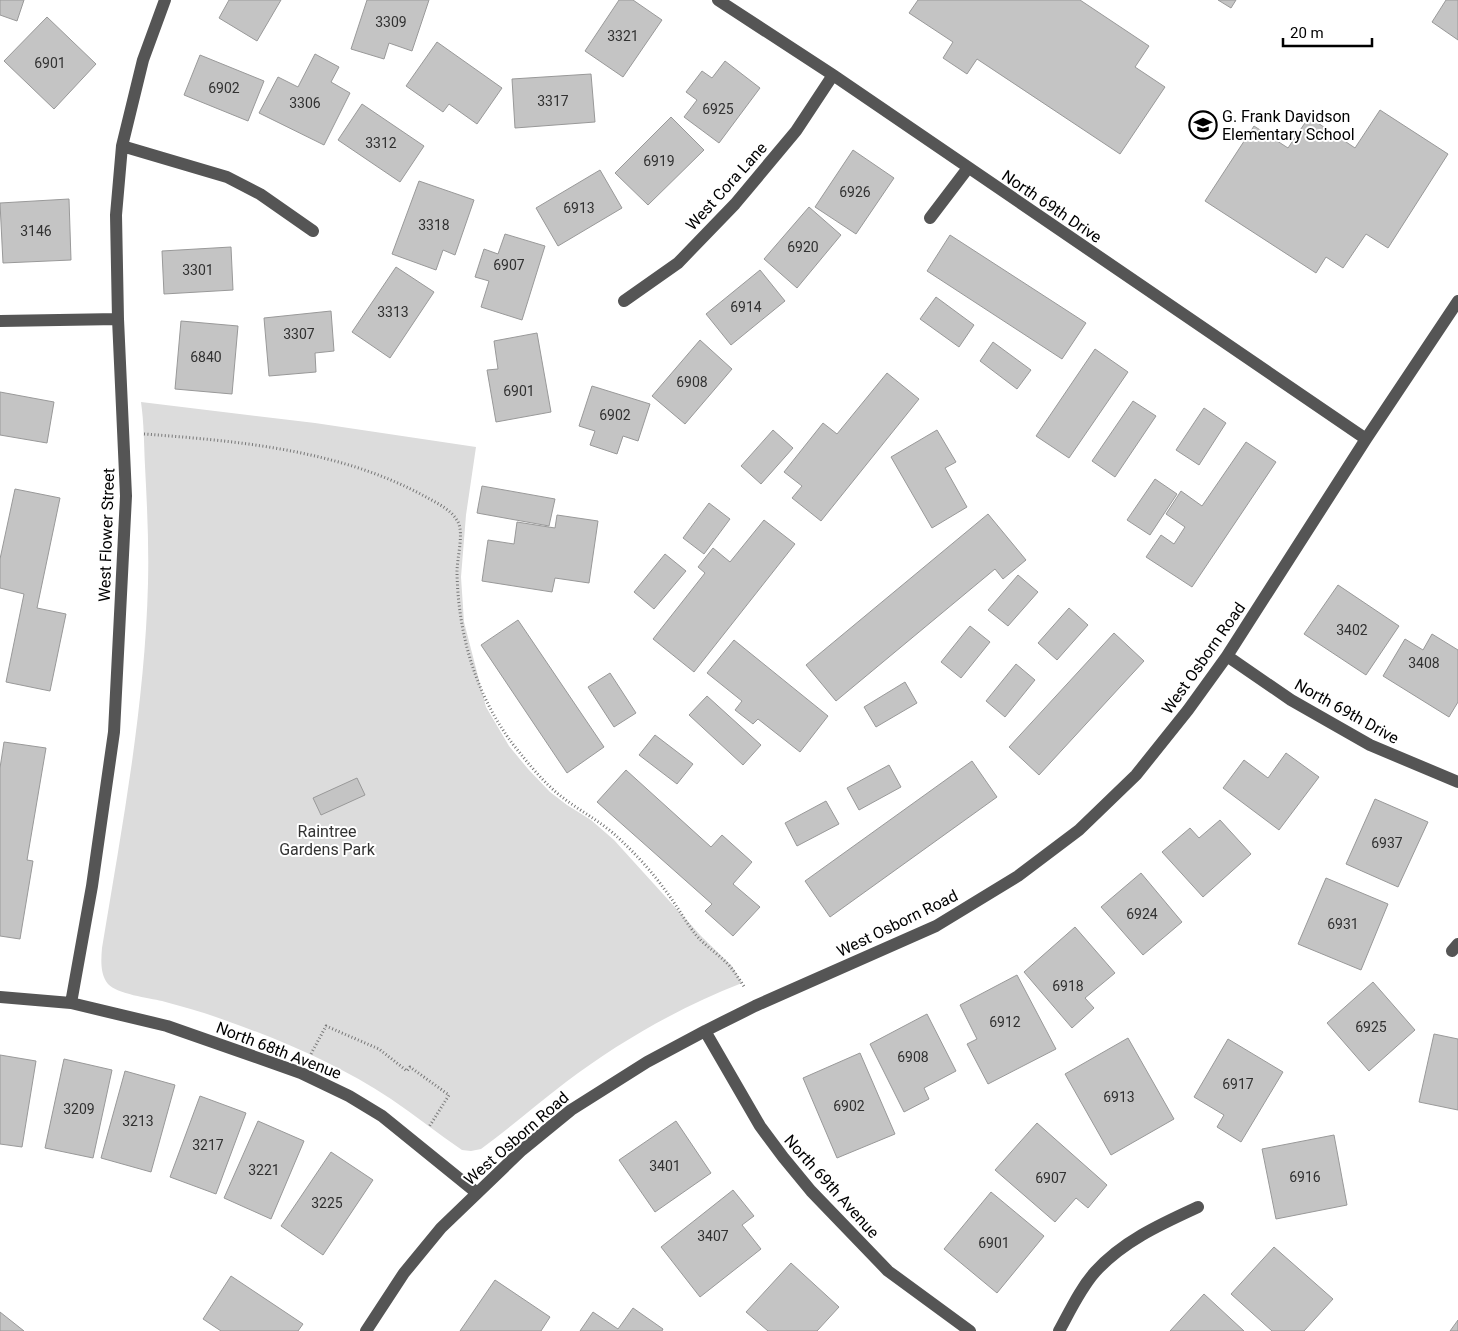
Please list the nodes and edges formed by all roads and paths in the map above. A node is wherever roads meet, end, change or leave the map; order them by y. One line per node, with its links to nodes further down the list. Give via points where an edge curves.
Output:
1 (165, 0): 4 (street, West Flower Street, via 143,60)
2 (718, 0): 3 (street, North 69th Drive)
3 (833, 75): 5 (street, North 69th Drive); 8 (street, West Cora Lane, via 796,131 735,204 678,263)
4 (122, 146): 7 (street, via 227,177 260,194); 10 (street, West Flower Street, via 116,215)
5 (968, 168): 6 (street); 13 (street, North 69th Drive)
6 (930, 218)
7 (313, 231)
8 (624, 301)
9 (1458, 301): 13 (street, West Osborn Road)
10 (118, 319): 11 (street); 18 (street, West Flower Street, via 126,496 114,732)
11 (0, 321)
12 (145, 434): 16 (path, via 280,449 343,464 412,490 452,514 460,532 458,590 470,657 486,701 506,734 519,753 556,792 601,823 646,867 696,934)
13 (1366, 440): 14 (street, West Osborn Road)
14 (1227, 656): 15 (street, North 69th Drive, via 1292,700 1370,745); 19 (street, West Osborn Road, via 1136,774 1079,830 1018,876 936,926 755,1006)
15 (1458, 782)
16 (739, 978)
17 (0, 998): 18 (street)
18 (71, 1003): 21 (street, North 68th Avenue, via 167,1026 301,1073 350,1096)
19 (705, 1032): 22 (street, West Osborn Road, via 647,1062 571,1110); 25 (street, North 69th Avenue, via 760,1126 811,1191 888,1271)
20 (311, 1055): 21 (path, via 326,1026 379,1049 407,1072 410,1067 449,1096)
21 (417, 1144): 22 (street, North 68th Avenue)
22 (476, 1193): 24 (street, West Osborn Road, via 441,1228 404,1273)
23 (1198, 1207): 26 (street, via 1149,1230 1112,1255 1079,1294)
24 (366, 1331)
25 (970, 1331)
26 (1060, 1331)

